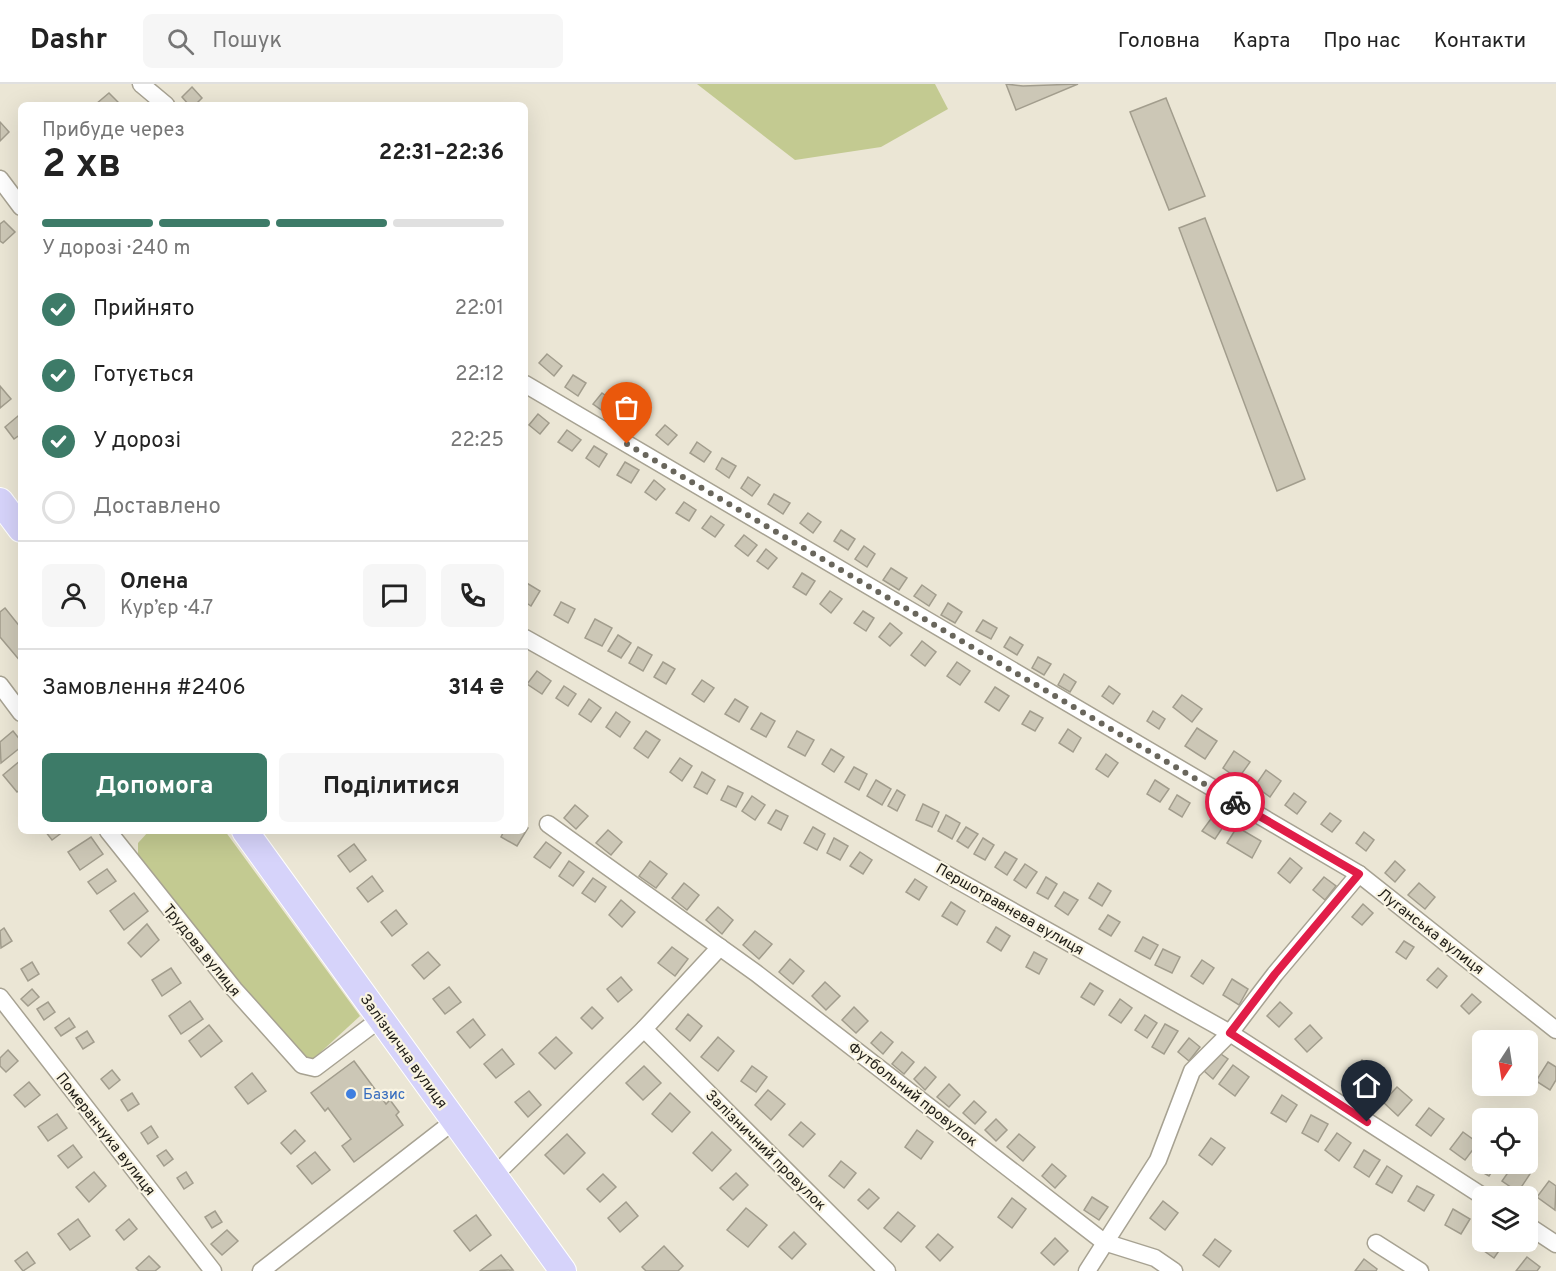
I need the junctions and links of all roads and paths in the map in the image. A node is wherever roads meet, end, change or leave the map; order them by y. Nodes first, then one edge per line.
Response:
1 (141, 84) edge
2 (162, 102) edge
3 (0, 179) edge
4 (18, 203) edge
5 (528, 386) edge
6 (0, 501) edge
7 (18, 525) edge
8 (528, 640) edge
9 (0, 685) edge
10 (18, 709) edge
11 (548, 824) dead end
12 (110, 834) edge
13 (247, 834) edge
14 (1359, 874) junction
15 (720, 947) junction
16 (0, 997) edge
17 (381, 1019) junction
18 (644, 1029) junction
19 (1556, 1030) edge
20 (1230, 1033) junction
21 (454, 1121) junction
22 (494, 1176) junction
23 (1472, 1189) edge
24 (1538, 1232) edge
25 (1104, 1242) junction
26 (1376, 1243) dead end
27 (1556, 1244) edge
28 (213, 1271) edge
29 (261, 1271) edge
30 (563, 1271) edge
31 (888, 1271) edge
32 (1087, 1271) edge
33 (1174, 1271) edge
34 (1420, 1271) edge

1 - 2 street
3 - 4 street
5 - 14 street, Луганська вулиця
6 - 7 main road
8 - 20 street, Першотравнева вулиця
9 - 10 street
11 - 15 street, Футбольний провулок
12 - 17 street, Трудова вулиця
13 - 17 main road, Залізнична вулиця
14 - 19 street, Луганська вулиця
14 - 20 street
15 - 18 street
15 - 25 street, Футбольний провулок
16 - 28 street, Померанчука вулиця
17 - 21 main road, Залізнична вулиця
18 - 22 street
18 - 31 street, Залізничний провулок
20 - 23 street, Першотравнева вулиця
20 - 25 street
21 - 22 main road, Залізнична вулиця
21 - 29 street
22 - 30 main road, Залізнична вулиця
24 - 27 street
25 - 32 street
25 - 33 street
26 - 34 street

